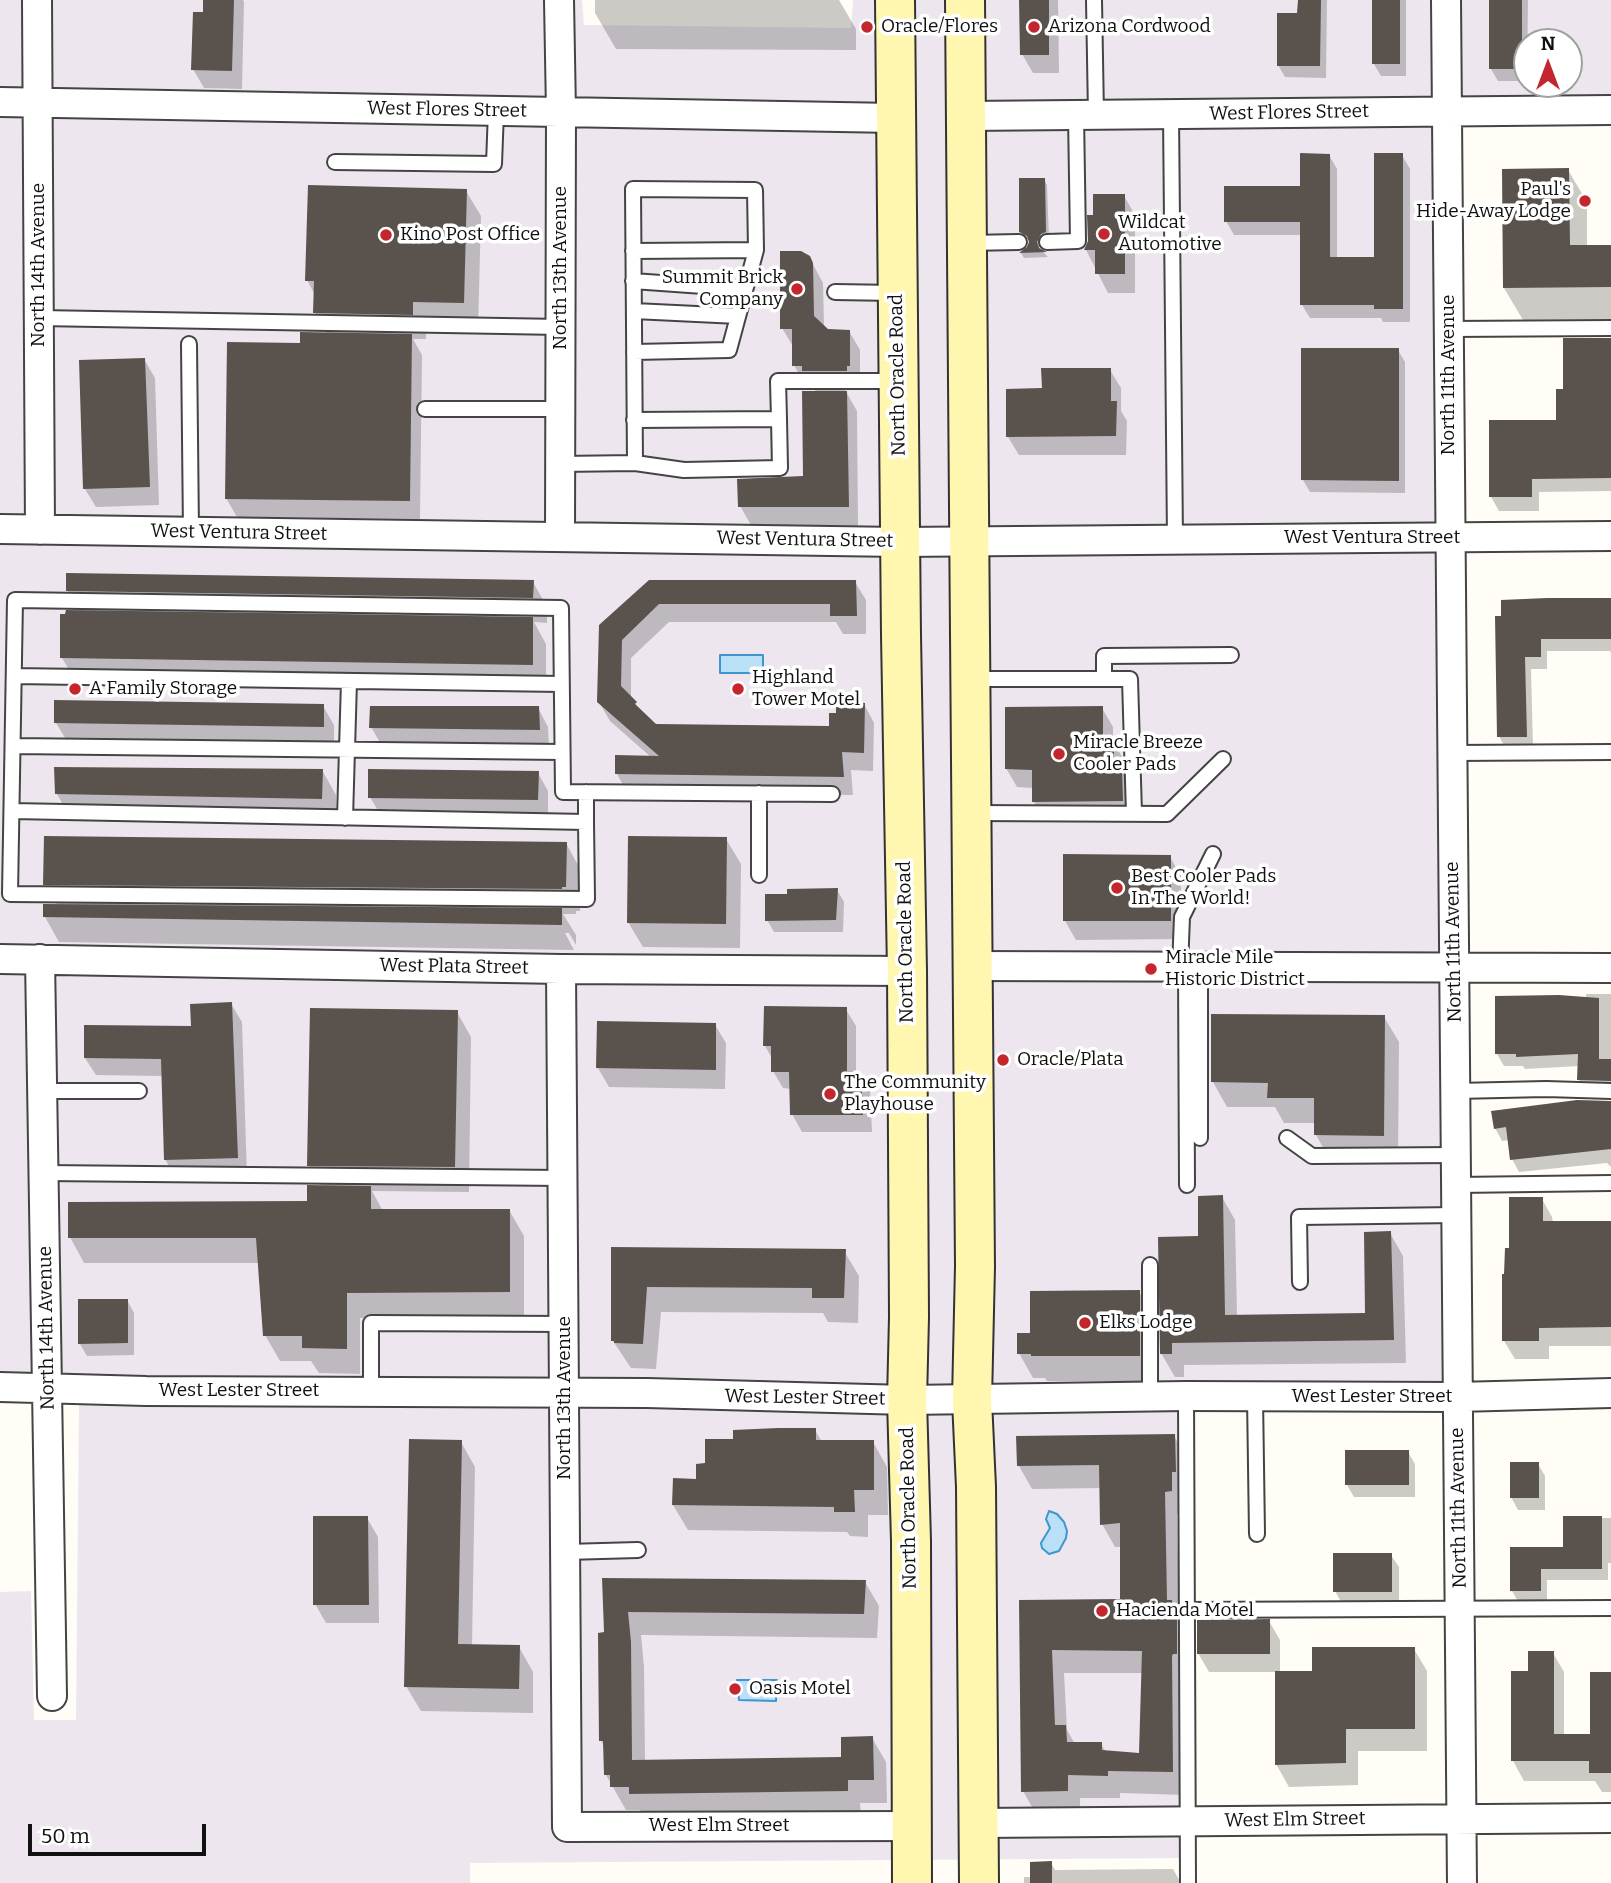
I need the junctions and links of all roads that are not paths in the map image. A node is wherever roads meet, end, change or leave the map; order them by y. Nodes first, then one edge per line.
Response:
1 (37, 0) edge
2 (559, 0) edge
3 (895, 0) edge
4 (965, 0) edge
5 (1094, 0) edge
6 (1446, 0) edge
7 (0, 102) edge
8 (39, 103) junction
9 (1611, 110) edge
10 (496, 111) junction
11 (1447, 111) junction
12 (561, 112) junction
13 (1171, 114) junction
14 (1086, 115) junction
15 (966, 116) junction
16 (895, 118) junction
17 (335, 162) dead end
18 (1019, 242) dead end
19 (1047, 242) dead end
20 (967, 243) junction
21 (756, 250) junction
22 (633, 251) junction
23 (633, 281) junction
24 (746, 289) junction
25 (835, 292) dead end
26 (897, 293) junction
27 (634, 311) junction
28 (738, 316) junction
29 (39, 318) junction
30 (561, 327) junction
31 (1611, 328) edge
32 (1449, 329) junction
33 (189, 344) dead end
34 (634, 352) junction
35 (898, 381) junction
36 (425, 409) dead end
37 (561, 409) junction
38 (779, 419) junction
39 (634, 420) junction
40 (635, 463) junction
41 (561, 464) junction
42 (0, 529) edge
43 (40, 530) junction
44 (191, 532) junction
45 (1611, 536) edge
46 (560, 537) junction
47 (1451, 538) junction
48 (1175, 540) junction
49 (900, 542) junction
50 (969, 542) junction
51 (1231, 655) dead end
52 (14, 676) junction
53 (970, 679) junction
54 (1104, 679) junction
55 (349, 681) junction
56 (561, 684) junction
57 (7, 727) edge
58 (13, 746) junction
59 (346, 750) junction
60 (562, 752) junction
61 (1611, 752) edge
62 (1452, 753) junction
63 (1223, 760) dead end
64 (6, 785) edge
65 (586, 792) junction
66 (759, 793) junction
67 (832, 794) dead end
68 (12, 811) junction
69 (971, 813) junction
70 (1134, 814) junction
71 (345, 817) junction
72 (586, 822) junction
73 (6, 832) edge
74 (1213, 854) dead end
75 (759, 875) dead end
76 (5, 884) edge
77 (0, 959) edge
78 (40, 959) junction
79 (972, 966) junction
80 (1189, 967) junction
81 (1454, 968) junction
82 (1611, 968) edge
83 (561, 969) junction
84 (907, 971) junction
85 (42, 1091) junction
86 (139, 1091) dead end
87 (1456, 1091) junction
88 (1611, 1091) edge
89 (1200, 1138) dead end
90 (1287, 1138) dead end
91 (1457, 1155) junction
92 (44, 1173) junction
93 (562, 1178) junction
94 (1611, 1183) edge
95 (1187, 1185) dead end
96 (1457, 1185) junction
97 (1457, 1215) junction
98 (1150, 1265) dead end
99 (1300, 1282) dead end
100 (564, 1324) junction
101 (0, 1387) edge
102 (48, 1388) junction
103 (371, 1392) junction
104 (564, 1392) junction
105 (1611, 1393) edge
106 (1186, 1396) junction
107 (1150, 1397) junction
108 (1255, 1398) junction
109 (1457, 1398) junction
110 (907, 1400) junction
111 (972, 1400) junction
112 (1257, 1534) dead end
113 (638, 1550) dead end
114 (566, 1552) junction
115 (1611, 1608) edge
116 (1460, 1609) junction
117 (1187, 1611) junction
118 (52, 1696) dead end
119 (1611, 1818) edge
120 (1461, 1819) junction
121 (1187, 1821) junction
122 (978, 1823) junction
123 (913, 1826) junction
124 (568, 1827) joint
125 (912, 1883) edge
126 (979, 1883) edge
127 (1188, 1883) edge
128 (1462, 1883) edge

1 - 8 street, North 14th Avenue
2 - 12 street, North 13th Avenue
3 - 16 main road, North Oracle Road
4 - 15 main road
5 - 14 lane
6 - 11 street, North 11th Avenue
7 - 8 street, West Flores Street
8 - 10 street, West Flores Street
8 - 29 street, North 14th Avenue
9 - 11 street, West Flores Street
10 - 12 street, West Flores Street
10 - 17 lane
11 - 13 street, West Flores Street
11 - 32 street, North 11th Avenue
12 - 16 street, West Flores Street
12 - 30 street, North 13th Avenue
13 - 14 street, West Flores Street
13 - 48 lane
14 - 15 street, West Flores Street
14 - 19 lane
15 - 20 main road
16 - 26 main road, North Oracle Road
18 - 20 lane
20 - 50 main road
21 - 22 lane
21 - 22 lane
21 - 24 lane
22 - 23 lane
23 - 24 lane
23 - 27 lane
24 - 28 lane
25 - 26 lane
26 - 35 main road, North Oracle Road
27 - 28 lane
27 - 34 lane
28 - 34 lane
29 - 30 lane
29 - 43 street, North 14th Avenue
30 - 37 street, North 13th Avenue
31 - 32 lane
32 - 47 street, North 11th Avenue
33 - 44 lane
34 - 39 lane
35 - 38 lane
35 - 49 main road, North Oracle Road
36 - 37 lane
37 - 41 street, North 13th Avenue
38 - 39 lane
38 - 40 lane
39 - 40 lane
40 - 41 lane
41 - 46 street, North 13th Avenue
42 - 43 street, West Ventura Street
43 - 44 street, West Ventura Street
44 - 46 street, West Ventura Street
45 - 47 street, West Ventura Street
46 - 49 street, West Ventura Street
47 - 48 street, West Ventura Street
47 - 62 street, North 11th Avenue
48 - 50 street, West Ventura Street
49 - 50 street, West Ventura Street
49 - 84 main road, North Oracle Road
50 - 53 main road
51 - 54 lane
52 - 55 lane
52 - 56 lane
52 - 57 lane
53 - 54 lane
53 - 69 main road
54 - 70 lane
55 - 56 lane
55 - 59 lane
56 - 60 lane
57 - 58 lane
58 - 59 lane
58 - 64 lane
59 - 60 lane
59 - 71 lane
60 - 65 lane
61 - 62 lane
62 - 81 street, North 11th Avenue
63 - 70 lane
64 - 68 lane
65 - 66 lane
65 - 72 lane
66 - 67 lane
66 - 75 lane
68 - 71 lane
68 - 73 lane
69 - 70 lane
69 - 79 main road
71 - 72 lane
72 - 76 lane
73 - 76 lane
74 - 80 lane
77 - 78 street, West Plata Street
78 - 83 street, West Plata Street
78 - 85 street, North 14th Avenue
79 - 80 street
79 - 111 main road
80 - 81 street
80 - 89 lane
80 - 95 lane
81 - 82 street
81 - 87 street, North 11th Avenue
83 - 84 street, West Plata Street
83 - 93 street, North 13th Avenue
84 - 110 main road, North Oracle Road
85 - 86 lane
85 - 92 street, North 14th Avenue
87 - 88 lane
87 - 91 street, North 11th Avenue
90 - 91 lane
91 - 96 street, North 11th Avenue
92 - 93 lane
92 - 102 street, North 14th Avenue
93 - 100 street, North 13th Avenue
94 - 96 lane
96 - 97 street, North 11th Avenue
97 - 99 lane
97 - 109 street, North 11th Avenue
98 - 107 lane
100 - 103 lane
100 - 104 street, North 13th Avenue
101 - 102 street, West Lester Street
102 - 103 street, West Lester Street
102 - 118 street, North 14th Avenue
103 - 104 street, West Lester Street
104 - 110 street, West Lester Street
104 - 114 street, North 13th Avenue
105 - 109 street, West Lester Street
106 - 107 street, West Lester Street
106 - 108 street, West Lester Street
106 - 117 lane
107 - 111 street, West Lester Street
108 - 109 street, West Lester Street
108 - 112 lane
109 - 116 street, North 11th Avenue
110 - 111 street, West Lester Street
110 - 123 main road, North Oracle Road
111 - 122 main road
113 - 114 lane
114 - 124 street, North 13th Avenue
115 - 116 lane
116 - 117 lane
116 - 120 street, North 11th Avenue
117 - 121 lane
119 - 120 street, West Elm Street
120 - 121 street, West Elm Street
120 - 128 street, North 11th Avenue
121 - 122 street, West Elm Street
121 - 127 lane
122 - 126 main road
123 - 124 street, West Elm Street
123 - 125 main road, North Oracle Road

